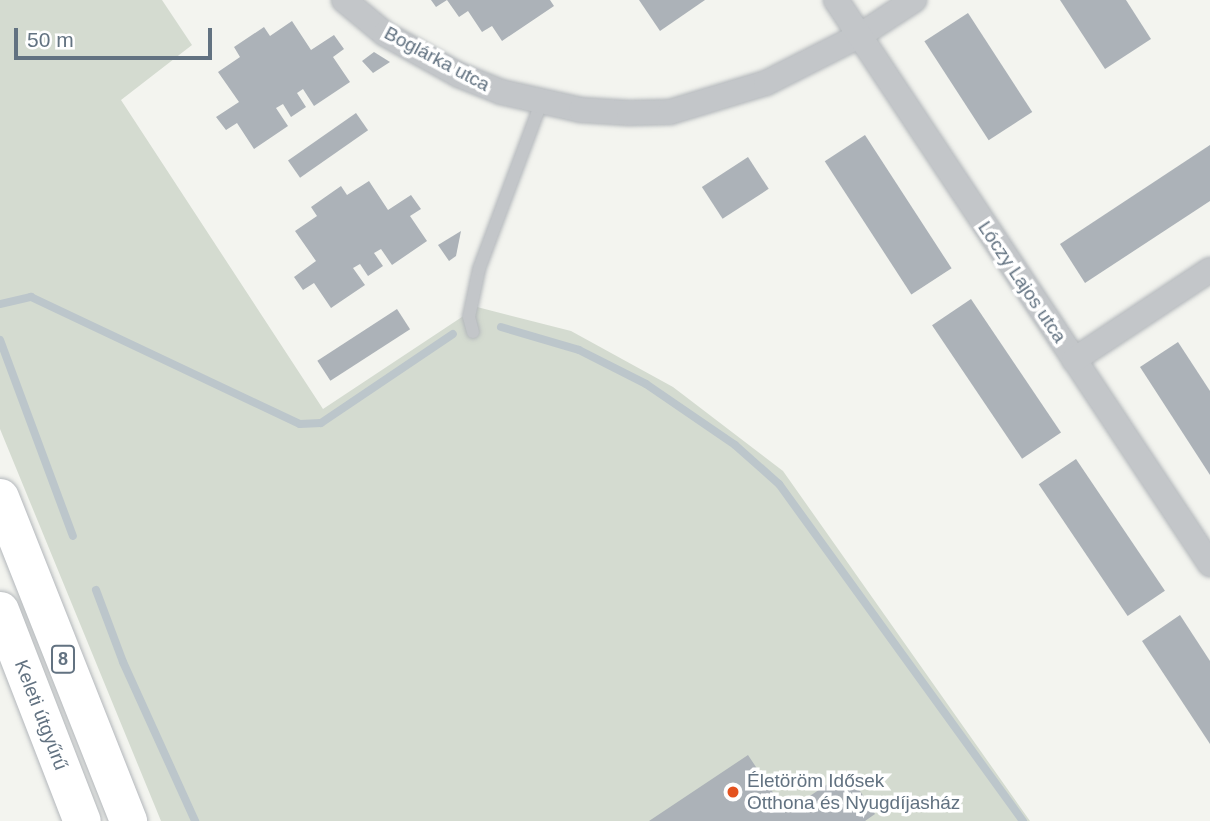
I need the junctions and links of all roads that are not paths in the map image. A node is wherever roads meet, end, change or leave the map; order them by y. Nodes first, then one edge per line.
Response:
1 (344, 0) edge
2 (836, 0) edge
3 (914, 0) edge
4 (859, 36) junction
5 (541, 103) junction
6 (1210, 270) edge
7 (473, 332) dead end
8 (1074, 360) junction
9 (0, 497) edge
10 (1210, 564) edge
11 (0, 610) edge
12 (82, 821) edge
13 (128, 821) edge

1 - 5 street, Boglárka utca
2 - 4 street, Lóczy Lajos utca
3 - 4 street, Boglárka utca
4 - 5 street, Boglárka utca
4 - 8 street, Lóczy Lajos utca
5 - 7 lane
6 - 8 street
8 - 10 street, Lóczy Lajos utca
9 - 13 main road, Keleti útgyűrű / 8
11 - 12 main road, Keleti útgyűrű / 8

